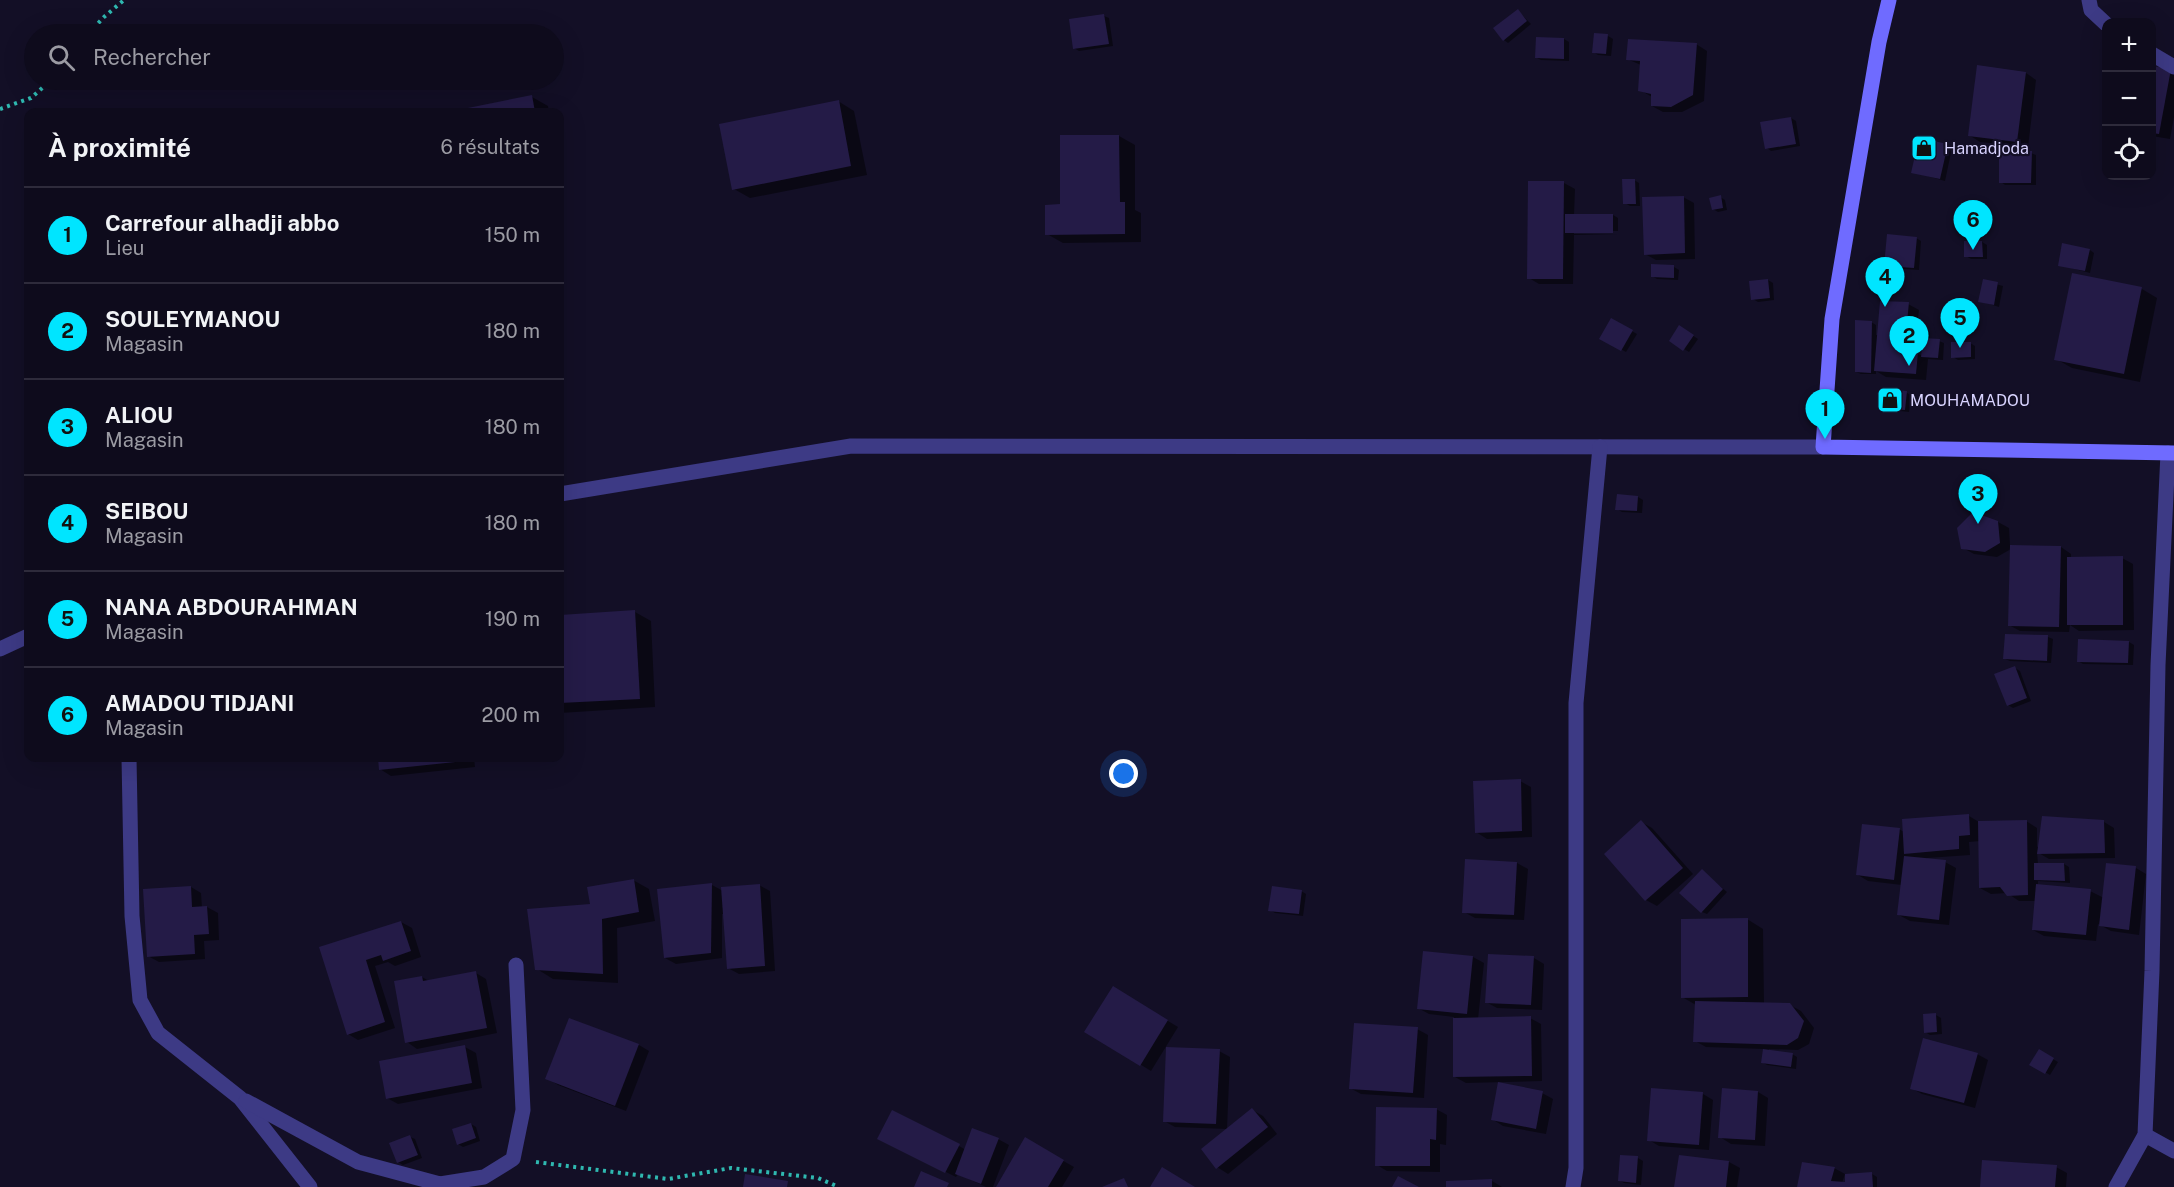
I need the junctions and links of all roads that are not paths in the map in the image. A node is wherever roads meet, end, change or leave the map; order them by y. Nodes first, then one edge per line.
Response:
1 (1889, 0) edge
2 (2089, 0) edge
3 (2102, 20) edge
4 (2156, 57) edge
5 (2174, 67) edge
6 (1600, 447) junction
7 (1823, 447) junction
8 (2171, 453) edge
9 (564, 493) edge
10 (24, 638) edge
11 (0, 649) edge
12 (129, 762) edge
13 (516, 965) dead end
14 (240, 1098) junction
15 (2145, 1135) junction
16 (2174, 1151) edge
17 (310, 1187) edge
18 (1573, 1187) edge
19 (2116, 1187) edge

1 - 7 street
2 - 3 street
4 - 5 street
6 - 7 street
6 - 9 street
6 - 18 street
7 - 8 street
8 - 15 street
10 - 11 street
12 - 14 street
13 - 14 street
14 - 17 street
15 - 16 street
15 - 19 street

